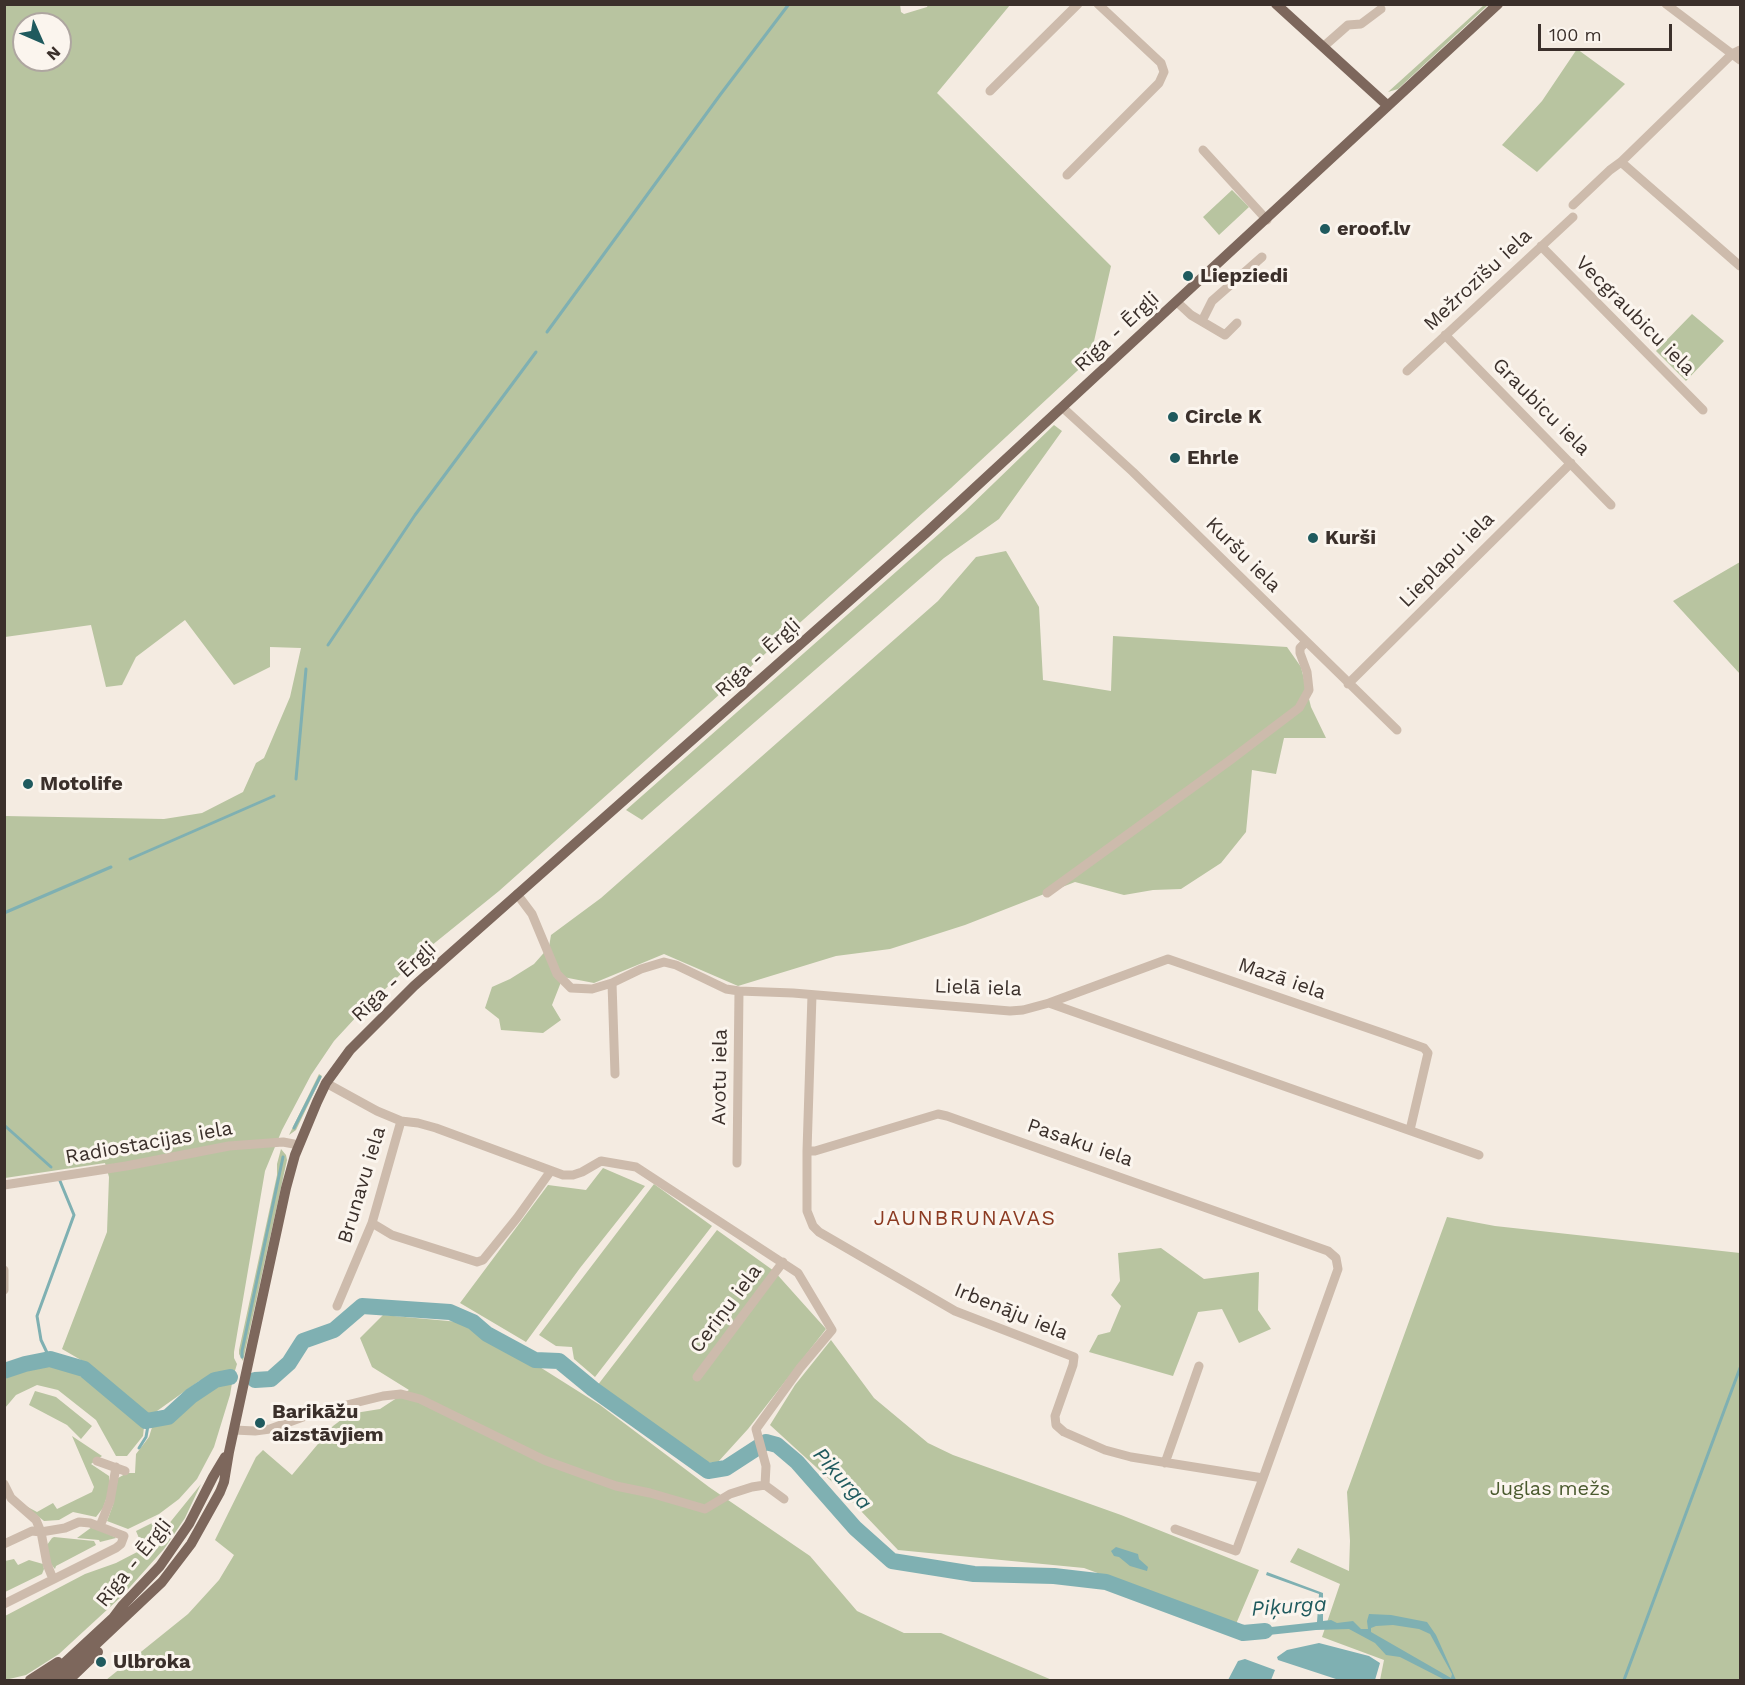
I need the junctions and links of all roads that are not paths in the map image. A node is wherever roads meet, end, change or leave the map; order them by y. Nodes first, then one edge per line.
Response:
1 (1078, 4) edge
2 (1098, 4) edge
3 (1276, 4) edge
4 (1498, 4) edge
5 (1666, 4) edge
6 (1381, 9) dead end
7 (1323, 47) junction
8 (1738, 55) edge
9 (990, 91) dead end
10 (1388, 106) junction
11 (1203, 150) dead end
12 (1621, 162) junction
13 (1067, 175) dead end
14 (1573, 205) dead end
15 (1573, 217) dead end
16 (1267, 220) junction
17 (1541, 246) junction
18 (1262, 257) dead end
19 (1740, 266) edge
20 (1177, 302) junction
21 (1202, 321) junction
22 (1237, 323) dead end
23 (1445, 335) junction
24 (1407, 371) dead end
25 (1062, 407) junction
26 (1704, 410) dead end
27 (1571, 463) junction
28 (1611, 505) dead end
29 (1306, 642) junction
30 (1348, 684) junction
31 (1397, 730) dead end
32 (1047, 893) dead end
33 (517, 894) junction
34 (612, 984) junction
35 (739, 991) junction
36 (812, 995) junction
37 (1049, 1003) junction
38 (615, 1074) dead end
39 (326, 1083) junction
40 (401, 1121) junction
41 (1410, 1130) junction
42 (299, 1145) junction
43 (807, 1151) junction
44 (1479, 1155) dead end
45 (737, 1163) dead end
46 (550, 1172) junction
47 (4, 1185) edge
48 (372, 1224) junction
49 (783, 1262) junction
50 (4, 1270) edge
51 (4, 1290) edge
52 (337, 1306) dead end
53 (1199, 1366) dead end
54 (697, 1377) dead end
55 (234, 1430) junction
56 (229, 1452) junction
57 (97, 1461) dead end
58 (1165, 1463) junction
59 (1263, 1478) junction
60 (4, 1484) edge
61 (765, 1485) junction
62 (784, 1498) dead end
63 (100, 1526) junction
64 (1175, 1529) dead end
65 (41, 1532) junction
66 (4, 1544) edge
67 (53, 1579) junction
68 (151, 1595) junction
69 (4, 1604) edge
70 (122, 1606) junction
71 (30, 1680) edge
72 (46, 1680) edge
73 (58, 1680) edge
74 (69, 1680) edge

1 - 9 street
2 - 13 street
3 - 7 main road
4 - 10 main road, Rīga - Ērgļi
5 - 8 street
6 - 7 street
7 - 10 main road
8 - 12 street
10 - 16 main road, Rīga - Ērgļi
11 - 16 street
12 - 14 street
12 - 19 street
15 - 17 street, Mežrozīšu iela
16 - 20 main road, Rīga - Ērgļi
17 - 23 street, Mežrozīšu iela
17 - 26 street, Vecgraubicu iela
18 - 21 street
20 - 21 street
20 - 25 main road, Rīga - Ērgļi
21 - 22 street
23 - 24 street, Mežrozīšu iela
23 - 27 street, Graubicu iela
25 - 29 street, Kuršu iela
25 - 33 main road, Rīga - Ērgļi
27 - 28 street, Graubicu iela
27 - 30 street, Lieplapu iela
29 - 30 street, Kuršu iela
29 - 32 street
30 - 31 street, Kuršu iela
33 - 34 street, Lielā iela
33 - 39 main road, Rīga - Ērgļi
34 - 35 street, Lielā iela
34 - 38 street
35 - 36 street, Lielā iela
35 - 45 street, Avotu iela
36 - 37 street, Lielā iela
36 - 43 street, Irbenāju iela
37 - 41 street, Lielā iela
37 - 41 street, Mazā iela
39 - 40 street, Brunavu iela
39 - 42 main road, Rīga - Ērgļi
40 - 46 street
40 - 48 street, Brunavu iela
41 - 44 street, Lielā iela
42 - 47 street, Radiostacijas iela
42 - 55 main road, Rīga - Ērgļi
43 - 58 street, Irbenāju iela
43 - 59 street, Pasaku iela
46 - 48 street
46 - 49 street
48 - 52 street, Brunavu iela
49 - 54 street, Ceriņu iela
49 - 61 street
50 - 51 street
53 - 58 street
55 - 56 main road, Rīga - Ērgļi
55 - 61 street
56 - 68 main road, Rīga - Ērgļi
56 - 70 main road, Rīga - Ērgļi
57 - 63 street
58 - 59 street, Irbenāju iela
59 - 64 street
60 - 65 street
61 - 62 street
63 - 65 street
63 - 67 street
65 - 66 street
65 - 67 street
67 - 69 street
68 - 73 main road, Rīga - Ērgļi
68 - 74 main road
70 - 71 main road
70 - 72 main road, Rīga - Ērgļi

